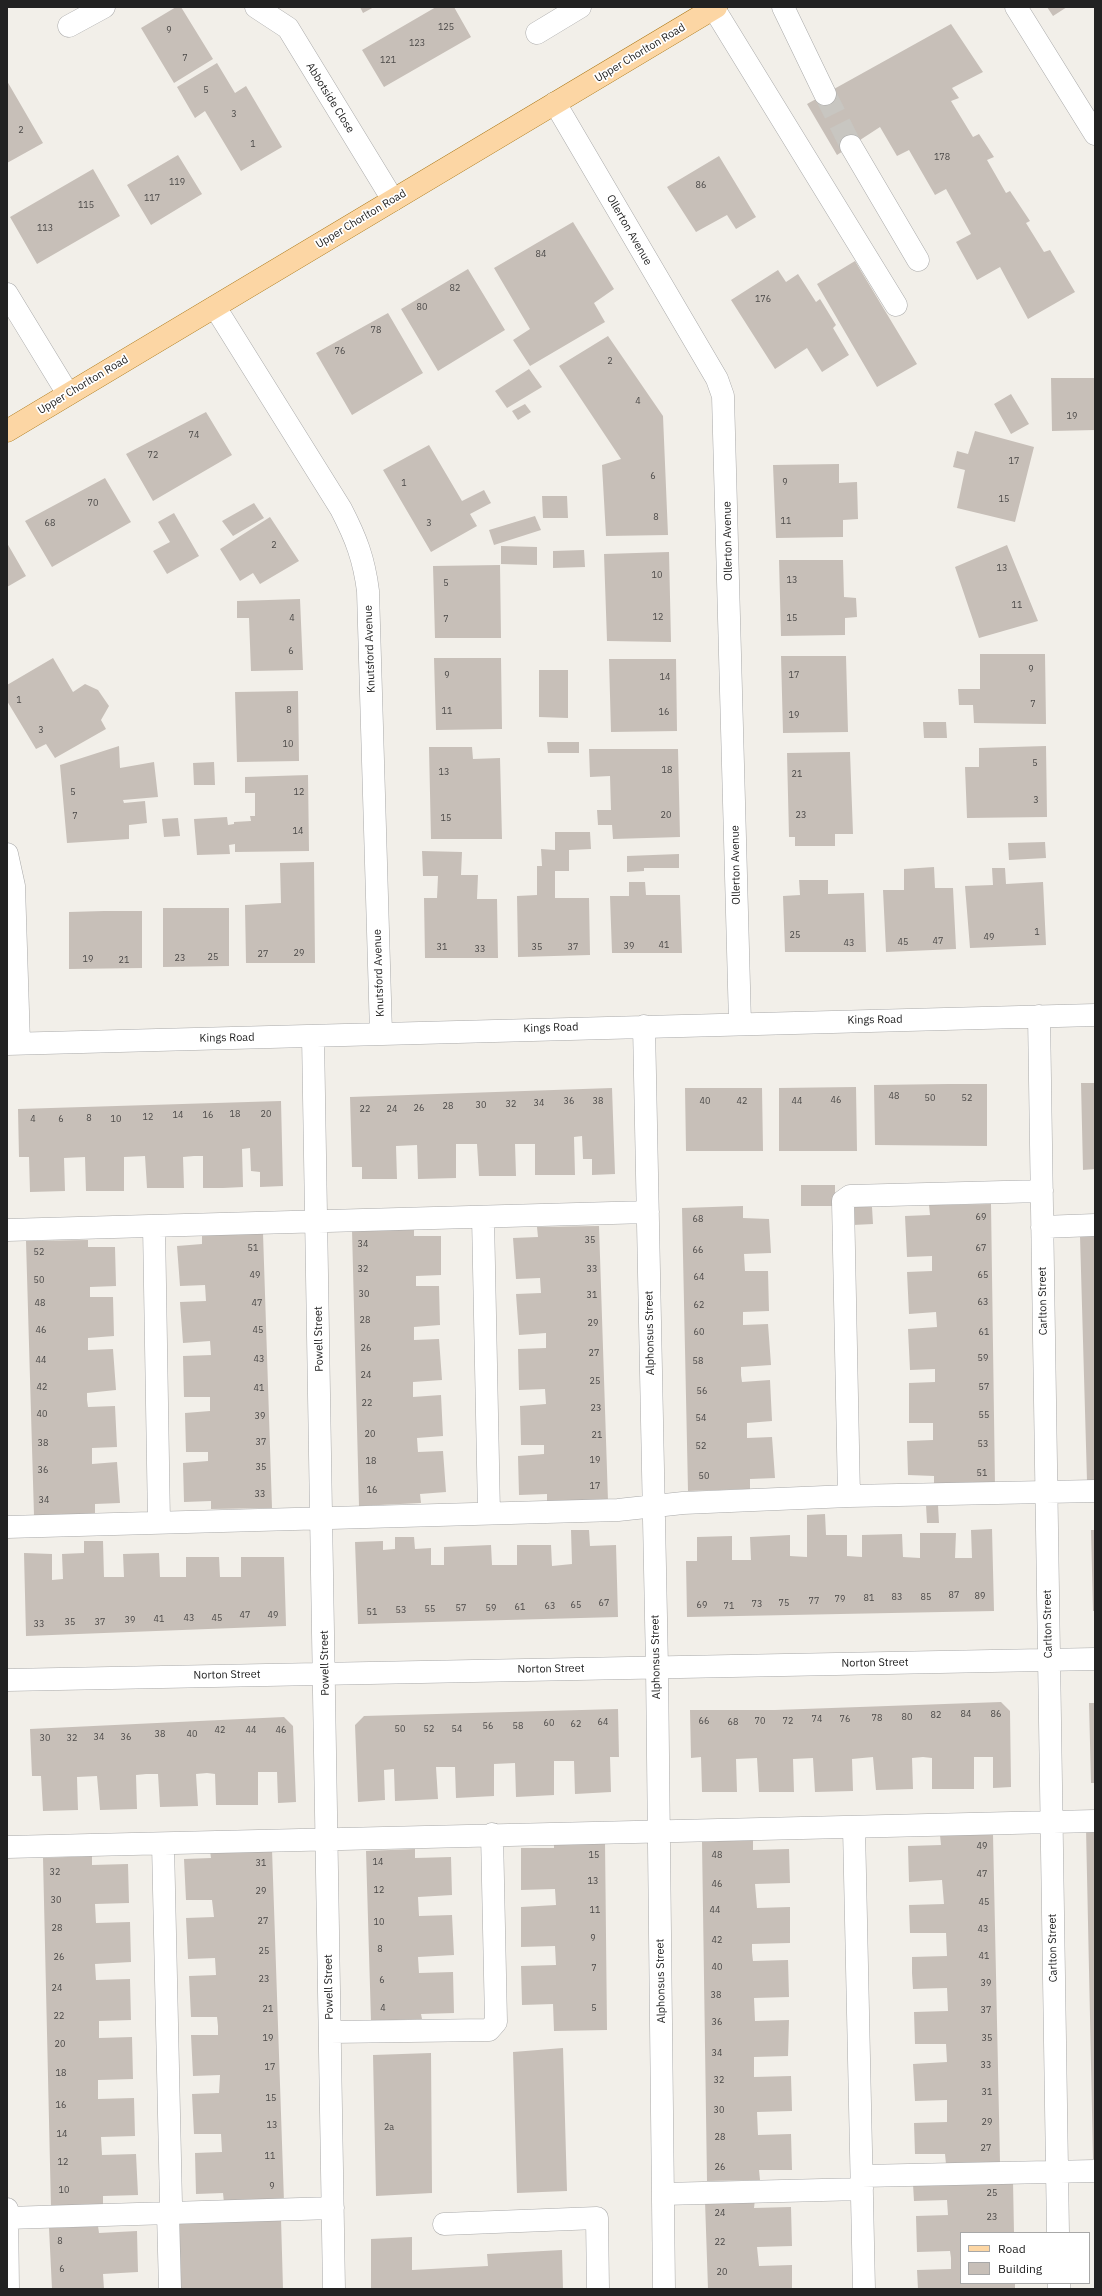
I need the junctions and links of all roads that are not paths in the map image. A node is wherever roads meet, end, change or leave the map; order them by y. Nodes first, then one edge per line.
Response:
1 (104, 7) edge
2 (256, 7) edge
3 (580, 7) edge
4 (714, 7) edge
5 (783, 7) edge
6 (1016, 7) edge
7 (69, 26) dead end
8 (537, 33) dead end
9 (825, 94) tunnel mouth
10 (555, 103) junction
11 (1095, 134) edge
12 (851, 146) tunnel mouth
13 (393, 200) junction
14 (918, 260) dead end
15 (7, 294) edge
16 (896, 305) dead end
17 (215, 307) junction
18 (68, 394) junction
19 (7, 430) edge
20 (7, 854) edge
21 (1095, 1015) edge
22 (1039, 1016) junction
23 (740, 1023) junction
24 (644, 1026) junction
25 (381, 1033) junction
26 (313, 1036) junction
27 (13, 1043) edge
28 (1042, 1191) junction
29 (648, 1212) junction
30 (483, 1217) junction
31 (316, 1221) junction
32 (1095, 1225) edge
33 (154, 1226) junction
34 (1042, 1227) junction
35 (7, 1230) edge
36 (1095, 1491) edge
37 (1045, 1493) junction
38 (849, 1496) junction
39 (652, 1507) junction
40 (489, 1513) junction
41 (322, 1517) junction
42 (159, 1522) junction
43 (7, 1527) edge
44 (1095, 1658) edge
45 (1048, 1659) junction
46 (657, 1667) junction
47 (325, 1673) junction
48 (7, 1680) edge
49 (1095, 1821) edge
50 (1051, 1822) junction
51 (854, 1828) junction
52 (659, 1830) junction
53 (492, 1834) junction
54 (327, 1840) junction
55 (163, 1844) junction
56 (7, 1846) edge
57 (330, 2032) junction
58 (1095, 2171) edge
59 (1057, 2172) junction
60 (862, 2182) junction
61 (663, 2194) junction
62 (333, 2208) junction
63 (7, 2209) edge
64 (168, 2213) junction
65 (7, 2218) edge
66 (444, 2224) dead end
67 (1058, 2232) edge
68 (8, 2289) edge
69 (170, 2289) edge
70 (334, 2289) edge
71 (598, 2289) edge
72 (664, 2289) edge
73 (864, 2289) edge

1 - 7 street
2 - 13 street, Abbotside Close
3 - 8 street
4 - 10 main road, Upper Chorlton Road
4 - 16 street
5 - 9 street
6 - 11 street
10 - 13 main road, Upper Chorlton Road
10 - 23 street, Ollerton Avenue
12 - 14 street
13 - 17 main road, Upper Chorlton Road
15 - 18 street
17 - 18 main road, Upper Chorlton Road
17 - 25 street, Knutsford Avenue
18 - 19 main road, Upper Chorlton Road
20 - 27 street
21 - 22 street, Kings Road
22 - 23 street, Kings Road
22 - 28 street, Carlton Street
23 - 24 street, Kings Road
24 - 25 street, Kings Road
24 - 29 street, Alphonsus Street
25 - 26 street, Kings Road
26 - 27 street, Kings Road
26 - 31 street, Powell Street
28 - 34 street, Carlton Street
28 - 38 street
29 - 30 street
29 - 39 street, Alphonsus Street
30 - 31 street
30 - 40 street
31 - 33 street
31 - 41 street, Powell Street
32 - 34 street
33 - 35 street
33 - 42 street
34 - 37 street, Carlton Street
36 - 37 street
37 - 38 street
37 - 45 street, Carlton Street
38 - 39 street
39 - 40 street
39 - 46 street, Alphonsus Street
40 - 41 street
41 - 42 street
41 - 47 street, Powell Street
42 - 43 street
44 - 45 street, Norton Street
45 - 46 street, Norton Street
45 - 50 street, Carlton Street
46 - 47 street, Norton Street
46 - 52 street, Alphonsus Street
47 - 48 street, Norton Street
47 - 54 street, Powell Street
49 - 50 street
50 - 51 street
50 - 59 street, Carlton Street
51 - 52 street
51 - 60 street
52 - 53 street
52 - 61 street, Alphonsus Street
53 - 54 street
53 - 57 street
54 - 55 street
54 - 57 street, Powell Street
55 - 56 street
55 - 64 street
57 - 62 street, Powell Street
58 - 59 street
59 - 60 street
59 - 67 street, Carlton Street
60 - 61 street
60 - 73 street
61 - 72 street, Alphonsus Street
62 - 64 street
62 - 70 street, Powell Street
63 - 65 street
64 - 65 street
64 - 69 street
65 - 68 street
66 - 71 street

